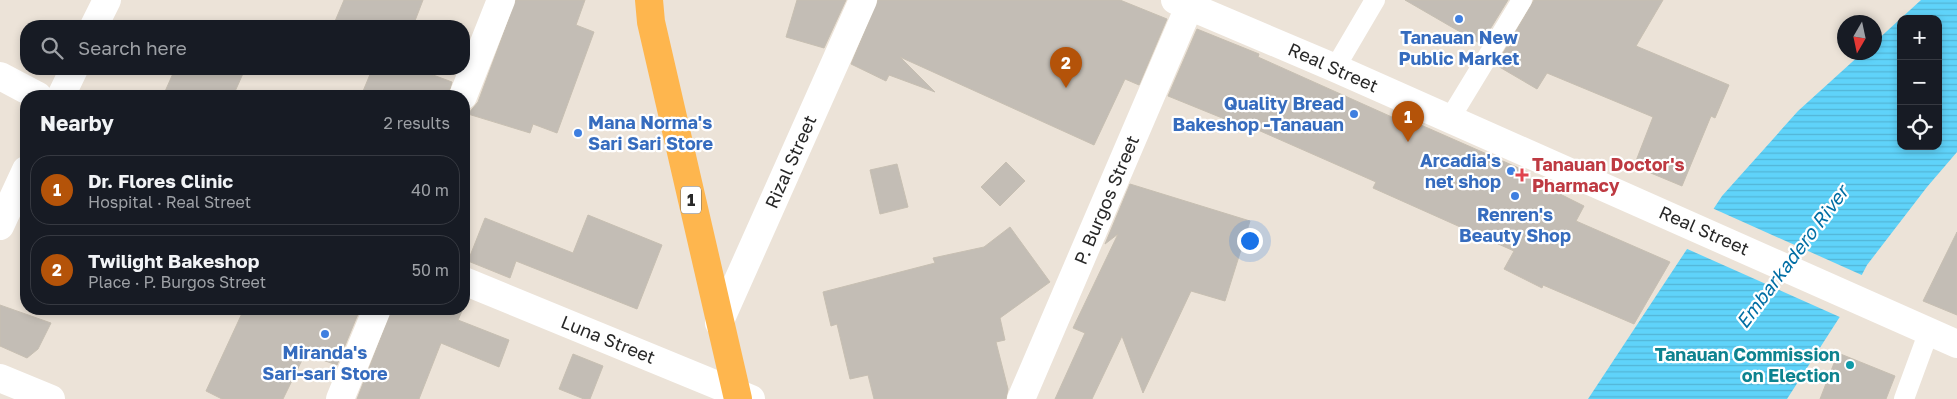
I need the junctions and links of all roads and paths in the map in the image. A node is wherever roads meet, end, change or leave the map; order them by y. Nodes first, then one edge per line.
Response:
1 (107, 0) edge
2 (501, 0) edge
3 (863, 0) edge
4 (1375, 0) edge
5 (1522, 0) edge
6 (1186, 2) edge
7 (652, 7) edge
8 (97, 20) edge
9 (1335, 68) junction
10 (71, 75) edge
11 (0, 76) edge
12 (27, 90) edge
13 (64, 90) edge
14 (465, 90) edge
15 (1449, 120) junction
16 (20, 183) edge
17 (0, 226) edge
18 (470, 284) edge
19 (375, 315) edge
20 (719, 323) junction
21 (1929, 331) junction
22 (1957, 344) edge
23 (0, 378) edge
24 (742, 397) edge
25 (51, 399) edge
26 (340, 399) edge
27 (1021, 399) edge
28 (1904, 399) edge

1 - 8 street
2 - 14 street
3 - 20 street, Rizal Street
4 - 9 lane
5 - 15 lane
6 - 9 street, Real Street
6 - 27 street, P. Burgos Street
7 - 20 highway, 1
9 - 15 street, Real Street
10 - 13 street
11 - 12 street
15 - 21 street, Real Street
16 - 17 street
18 - 24 street, Luna Street
19 - 26 street
20 - 24 highway, 1
21 - 22 street, Real Street
21 - 28 lane
23 - 25 street

